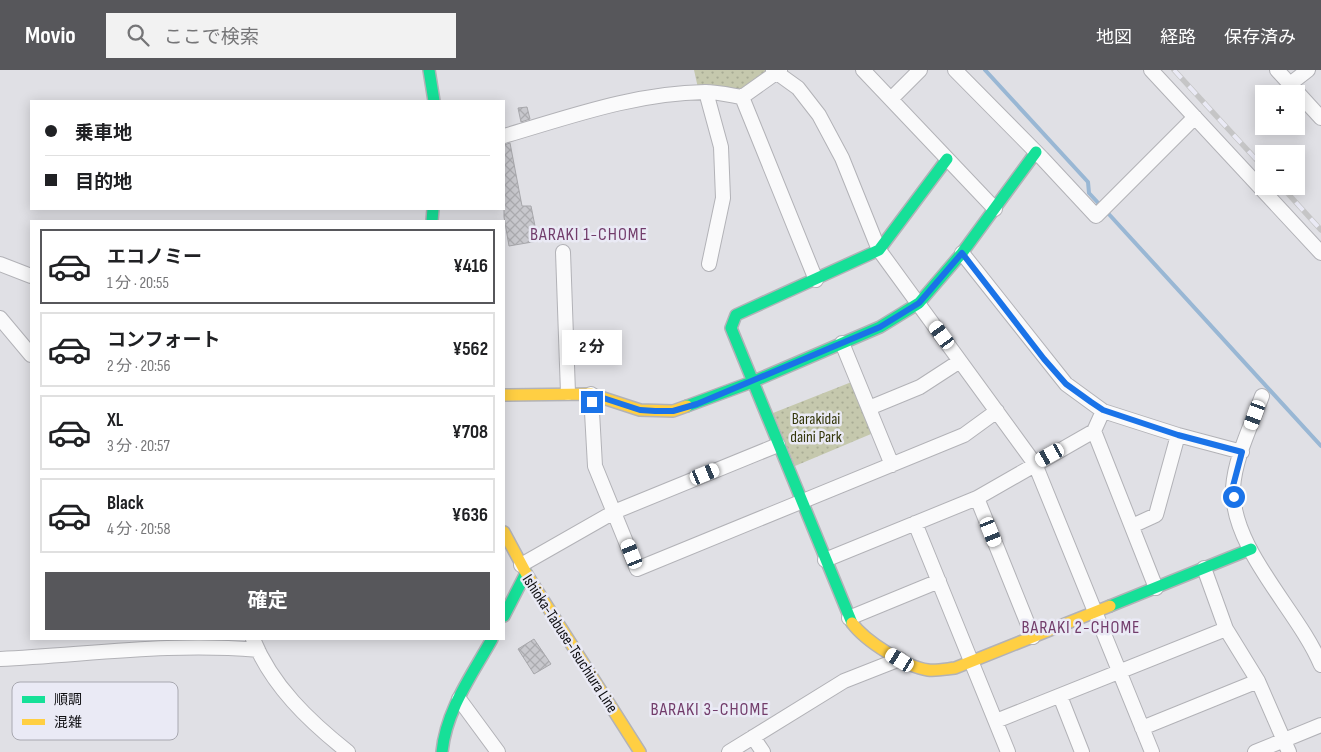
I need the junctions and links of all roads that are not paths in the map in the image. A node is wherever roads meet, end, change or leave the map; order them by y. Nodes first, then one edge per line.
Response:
1 (429, 70) edge
2 (863, 70) edge
3 (920, 70) edge
4 (955, 70) edge
5 (1151, 70) edge
6 (1277, 70) edge
7 (1308, 70) edge
8 (777, 71) edge
9 (1290, 84) junction
10 (706, 92) junction
11 (742, 97) junction
12 (890, 99) junction
13 (434, 100) edge
14 (1195, 117) junction
15 (1321, 118) edge
16 (505, 136) edge
17 (1036, 152) junction
18 (947, 159) junction
19 (995, 209) junction
20 (879, 250) junction
21 (563, 252) dead end
22 (962, 253) junction
23 (1321, 253) edge
24 (0, 264) edge
25 (708, 264) dead end
26 (30, 276) edge
27 (816, 280) junction
28 (919, 303) junction
29 (0, 318) edge
30 (842, 343) junction
31 (30, 354) edge
32 (960, 361) junction
33 (752, 382) junction
34 (568, 393) junction
35 (591, 394) junction
36 (505, 395) edge
37 (1262, 396) dead end
38 (869, 408) junction
39 (1103, 410) junction
40 (997, 411) junction
41 (1094, 431) junction
42 (1178, 435) junction
43 (778, 445) junction
44 (1242, 452) junction
45 (1035, 464) junction
46 (892, 465) junction
47 (977, 498) junction
48 (802, 502) junction
49 (614, 512) junction
50 (915, 523) junction
51 (1132, 526) junction
52 (505, 534) edge
53 (1250, 549) junction
54 (825, 560) junction
55 (1204, 568) junction
56 (524, 569) junction
57 (939, 580) junction
58 (1156, 588) junction
59 (1094, 612) junction
60 (505, 614) edge
61 (849, 618) junction
62 (1226, 629) junction
63 (1033, 637) junction
64 (491, 640) edge
65 (255, 644) edge
66 (0, 659) edge
67 (900, 660) junction
68 (972, 662) junction
69 (1321, 665) edge
70 (1119, 672) junction
71 (1258, 681) junction
72 (1060, 696) junction
73 (459, 699) junction
74 (996, 721) junction
75 (1321, 725) edge
76 (1142, 728) junction
77 (753, 737) junction
78 (1286, 746) edge
79 (636, 751) edge
80 (348, 752) edge
81 (442, 752) edge
82 (498, 752) edge
83 (729, 752) edge
84 (763, 752) edge
85 (1008, 752) edge
86 (1082, 752) edge
87 (1152, 752) edge
88 (1254, 752) edge

1 - 13 street
2 - 12 street
3 - 12 street
4 - 17 street
5 - 14 street
6 - 9 street
7 - 9 street
8 - 11 street
8 - 20 street
9 - 15 street
10 - 11 street
10 - 16 street
10 - 25 street
11 - 27 street
12 - 18 street
14 - 17 street
14 - 23 street
17 - 19 street
18 - 19 street
18 - 20 street
19 - 22 street
20 - 27 street
20 - 28 street
21 - 34 street
22 - 28 street
22 - 39 street
24 - 26 street
27 - 33 street
28 - 30 street
28 - 32 street
29 - 31 street
30 - 33 street
30 - 38 street
32 - 38 street
32 - 40 street
33 - 35 street
33 - 43 street
34 - 35 street
34 - 36 street
35 - 49 street
37 - 44 street
38 - 46 street
39 - 41 street
39 - 42 street
40 - 45 street
40 - 46 street
41 - 45 street
41 - 51 street
42 - 44 street
42 - 51 street
43 - 48 street
43 - 49 street
44 - 53 street
45 - 47 street
45 - 59 street
46 - 48 street
47 - 50 street
47 - 63 street
48 - 49 street
48 - 54 street
49 - 56 street
50 - 54 street
50 - 57 street
51 - 58 street
52 - 56 street, Ishioka-Tabuse-Tsuchiura Line
53 - 55 street
53 - 69 street
54 - 61 street
55 - 58 street
55 - 62 street
56 - 60 street
56 - 79 street, Ishioka-Tabuse-Tsuchiura Line
57 - 61 street
57 - 68 street
58 - 59 street
59 - 63 street
59 - 70 street
61 - 67 street
62 - 70 street
62 - 71 street
63 - 68 street
64 - 73 street
65 - 66 street
65 - 80 street
67 - 68 street
67 - 77 street
68 - 74 street
70 - 72 street
70 - 76 street
71 - 76 street
71 - 78 street
72 - 74 street
72 - 86 street
73 - 81 street
73 - 82 street
74 - 85 street
75 - 78 street
76 - 87 street
77 - 83 street
77 - 84 street
78 - 88 street

